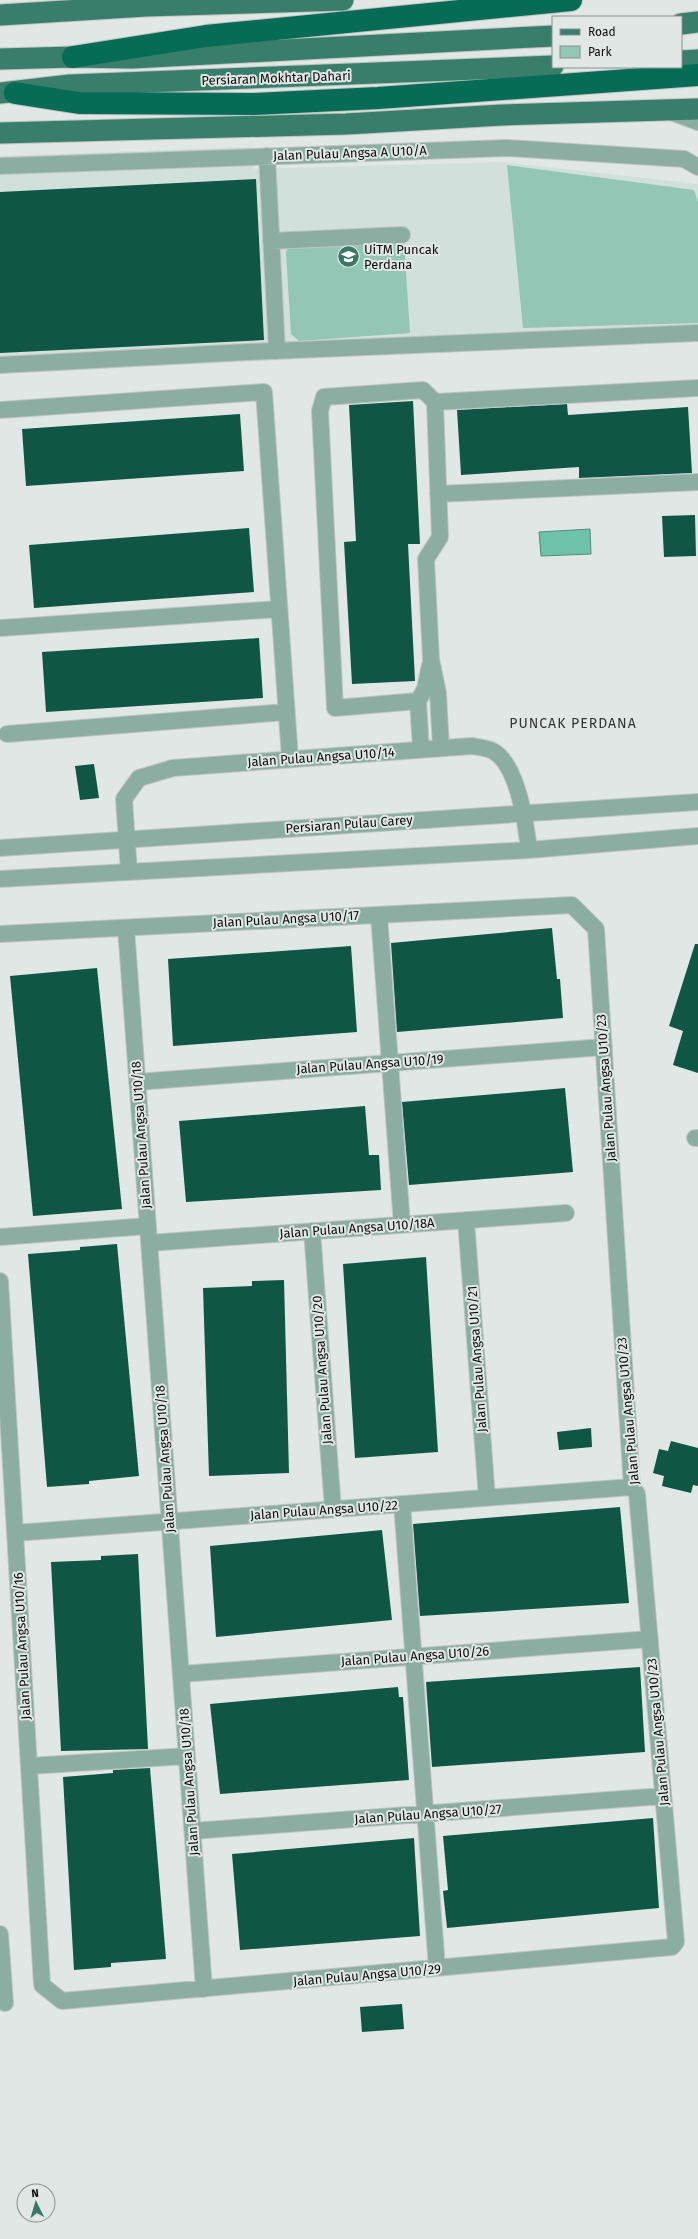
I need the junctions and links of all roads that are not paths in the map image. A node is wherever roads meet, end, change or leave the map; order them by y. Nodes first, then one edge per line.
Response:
1 (343, 0) edge
2 (571, 0) edge
3 (0, 15) edge
4 (698, 22) edge
5 (682, 24) edge
6 (552, 36) edge
7 (73, 57) junction
8 (0, 59) edge
9 (698, 60) edge
10 (682, 61) edge
11 (552, 66) edge
12 (698, 75) edge
13 (8, 93) edge
14 (661, 109) junction
15 (698, 109) edge
16 (698, 122) edge
17 (0, 132) edge
18 (267, 156) junction
19 (0, 166) edge
20 (698, 167) edge
21 (402, 235) dead end
22 (271, 241) junction
23 (698, 333) edge
24 (277, 351) junction
25 (0, 365) edge
26 (698, 388) edge
27 (435, 402) junction
28 (0, 410) edge
29 (698, 482) edge
30 (438, 494) junction
31 (279, 609) junction
32 (0, 628) edge
33 (431, 659) junction
34 (418, 701) junction
35 (286, 712) junction
36 (7, 734) dead end
37 (441, 748) junction
38 (421, 749) junction
39 (290, 758) junction
40 (698, 802) edge
41 (525, 813) junction
42 (698, 836) edge
43 (127, 839) junction
44 (0, 848) edge
45 (529, 850) junction
46 (129, 872) junction
47 (0, 879) edge
48 (572, 905) joint
49 (379, 915) junction
50 (126, 928) junction
51 (0, 934) edge
52 (604, 1047) junction
53 (390, 1063) junction
54 (137, 1082) junction
55 (566, 1212) dead end
56 (466, 1220) junction
57 (402, 1225) junction
58 (148, 1226) junction
59 (312, 1232) junction
60 (0, 1238) edge
61 (149, 1244) junction
62 (0, 1281) edge
63 (632, 1487) junction
64 (487, 1498) junction
65 (402, 1504) junction
66 (333, 1509) junction
67 (170, 1522) junction
68 (15, 1533) junction
69 (650, 1639) junction
70 (414, 1657) junction
71 (181, 1674) junction
72 (187, 1756) junction
73 (29, 1766) junction
74 (663, 1796) junction
75 (425, 1814) junction
76 (193, 1831) junction
77 (0, 1934) edge
78 (672, 1947) joint
79 (437, 1968) junction
80 (204, 1989) junction
81 (62, 2001) joint
82 (4, 2003) dead end

1 - 3 main road
2 - 7 highway
4 - 5 main road
6 - 7 main road, Persiaran Mokhtar Dahari
7 - 8 main road, Persiaran Mokhtar Dahari
9 - 10 main road
11 - 13 main road, Persiaran Mokhtar Dahari
12 - 13 highway
14 - 15 main road
14 - 16 street
14 - 17 main road
18 - 19 street, Jalan Pulau Angsa A U10/A
18 - 20 street, Jalan Pulau Angsa A U10/A
18 - 22 street
21 - 22 street
22 - 24 street
23 - 24 street
24 - 25 street
26 - 27 street
27 - 30 street
27 - 34 street
28 - 31 street
29 - 30 street
30 - 33 street
31 - 32 street
31 - 35 street
33 - 34 street
33 - 37 street
34 - 38 street
35 - 36 street
35 - 39 street
37 - 38 street, Jalan Pulau Angsa U10/14
37 - 41 street, Jalan Pulau Angsa U10/14
38 - 39 street, Jalan Pulau Angsa U10/14
39 - 43 street, Jalan Pulau Angsa U10/14
40 - 41 street, Persiaran Pulau Carey
41 - 43 street, Persiaran Pulau Carey
41 - 45 street, Jalan Pulau Angsa U10/14
42 - 45 street
43 - 44 street, Persiaran Pulau Carey
43 - 46 street, Jalan Pulau Angsa U10/14
45 - 46 street
46 - 47 street
48 - 49 street, Jalan Pulau Angsa U10/17
48 - 52 street, Jalan Pulau Angsa U10/23
49 - 50 street, Jalan Pulau Angsa U10/17
49 - 53 street
50 - 51 street, Jalan Pulau Angsa U10/17
50 - 54 street, Jalan Pulau Angsa U10/18
52 - 53 street, Jalan Pulau Angsa U10/19
52 - 63 street, Jalan Pulau Angsa U10/23
53 - 54 street, Jalan Pulau Angsa U10/19
53 - 57 street
54 - 58 street, Jalan Pulau Angsa U10/18
55 - 56 street, Jalan Pulau Angsa U10/18A
56 - 57 street, Jalan Pulau Angsa U10/18A
56 - 64 street, Jalan Pulau Angsa U10/21
57 - 59 street, Jalan Pulau Angsa U10/18A
58 - 60 street
58 - 61 street, Jalan Pulau Angsa U10/18
59 - 61 street, Jalan Pulau Angsa U10/18A
59 - 66 street, Jalan Pulau Angsa U10/20
61 - 67 street, Jalan Pulau Angsa U10/18
62 - 68 street, Jalan Pulau Angsa U10/16
63 - 64 street, Jalan Pulau Angsa U10/22
63 - 69 street, Jalan Pulau Angsa U10/23
64 - 65 street, Jalan Pulau Angsa U10/22
65 - 66 street, Jalan Pulau Angsa U10/22
65 - 70 street
66 - 67 street, Jalan Pulau Angsa U10/22
67 - 68 street, Jalan Pulau Angsa U10/22
67 - 71 street, Jalan Pulau Angsa U10/18
68 - 73 street, Jalan Pulau Angsa U10/16
69 - 70 street, Jalan Pulau Angsa U10/26
69 - 74 street, Jalan Pulau Angsa U10/23
70 - 71 street, Jalan Pulau Angsa U10/26
70 - 75 street
71 - 72 street, Jalan Pulau Angsa U10/18
72 - 73 street
72 - 76 street, Jalan Pulau Angsa U10/18
73 - 81 street, Jalan Pulau Angsa U10/16
74 - 75 street, Jalan Pulau Angsa U10/27
74 - 78 street, Jalan Pulau Angsa U10/23
75 - 76 street, Jalan Pulau Angsa U10/27
75 - 79 street
76 - 80 street, Jalan Pulau Angsa U10/18
77 - 82 street
78 - 79 street, Jalan Pulau Angsa U10/29
79 - 80 street, Jalan Pulau Angsa U10/29
80 - 81 street, Jalan Pulau Angsa U10/29

